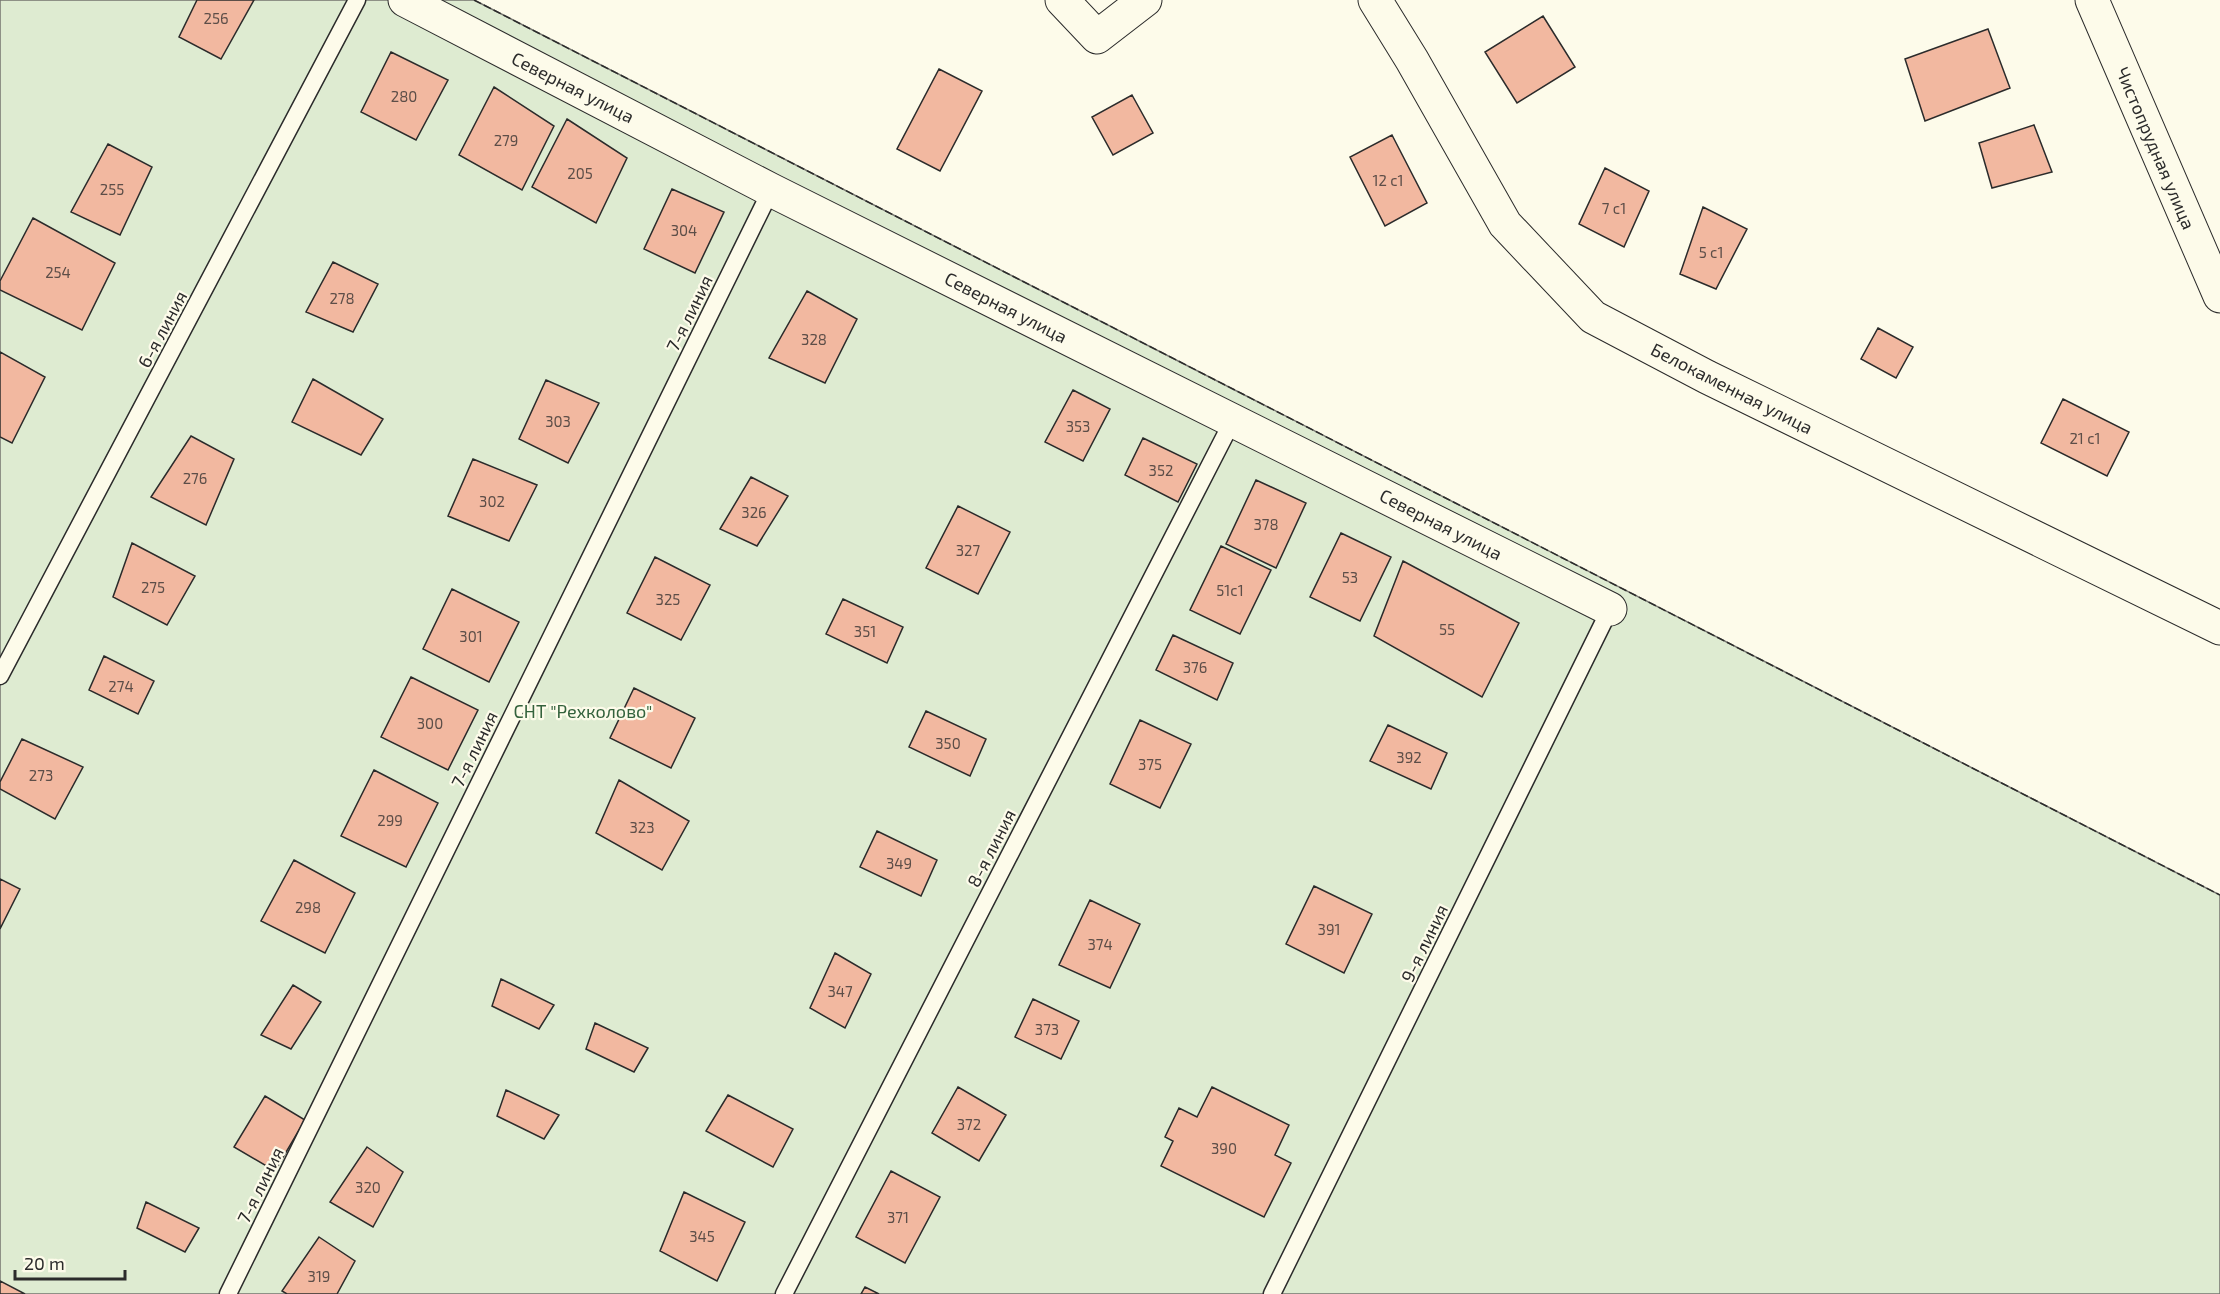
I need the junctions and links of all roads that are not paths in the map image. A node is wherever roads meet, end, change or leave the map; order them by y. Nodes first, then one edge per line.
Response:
1 (357, 0) edge
2 (405, 0) edge
3 (1062, 0) edge
4 (1145, 0) edge
5 (1375, 0) edge
6 (2092, 0) edge
7 (771, 190) junction
8 (2220, 296) edge
9 (1233, 420) junction
10 (1610, 609) joint
11 (2220, 628) edge
12 (0, 676) edge
13 (1277, 1292) edge
14 (228, 1294) edge
15 (784, 1294) edge

1 - 12 lane, 6-я линия
2 - 7 street, Северная улица
3 - 4 street
5 - 11 street, Белокаменная улица
6 - 8 street, Чистопрудная улица
7 - 9 street, Северная улица
7 - 14 lane, 7-я линия
9 - 10 street, Северная улица
9 - 15 lane, 8-я линия
10 - 13 lane, 9-я линия

